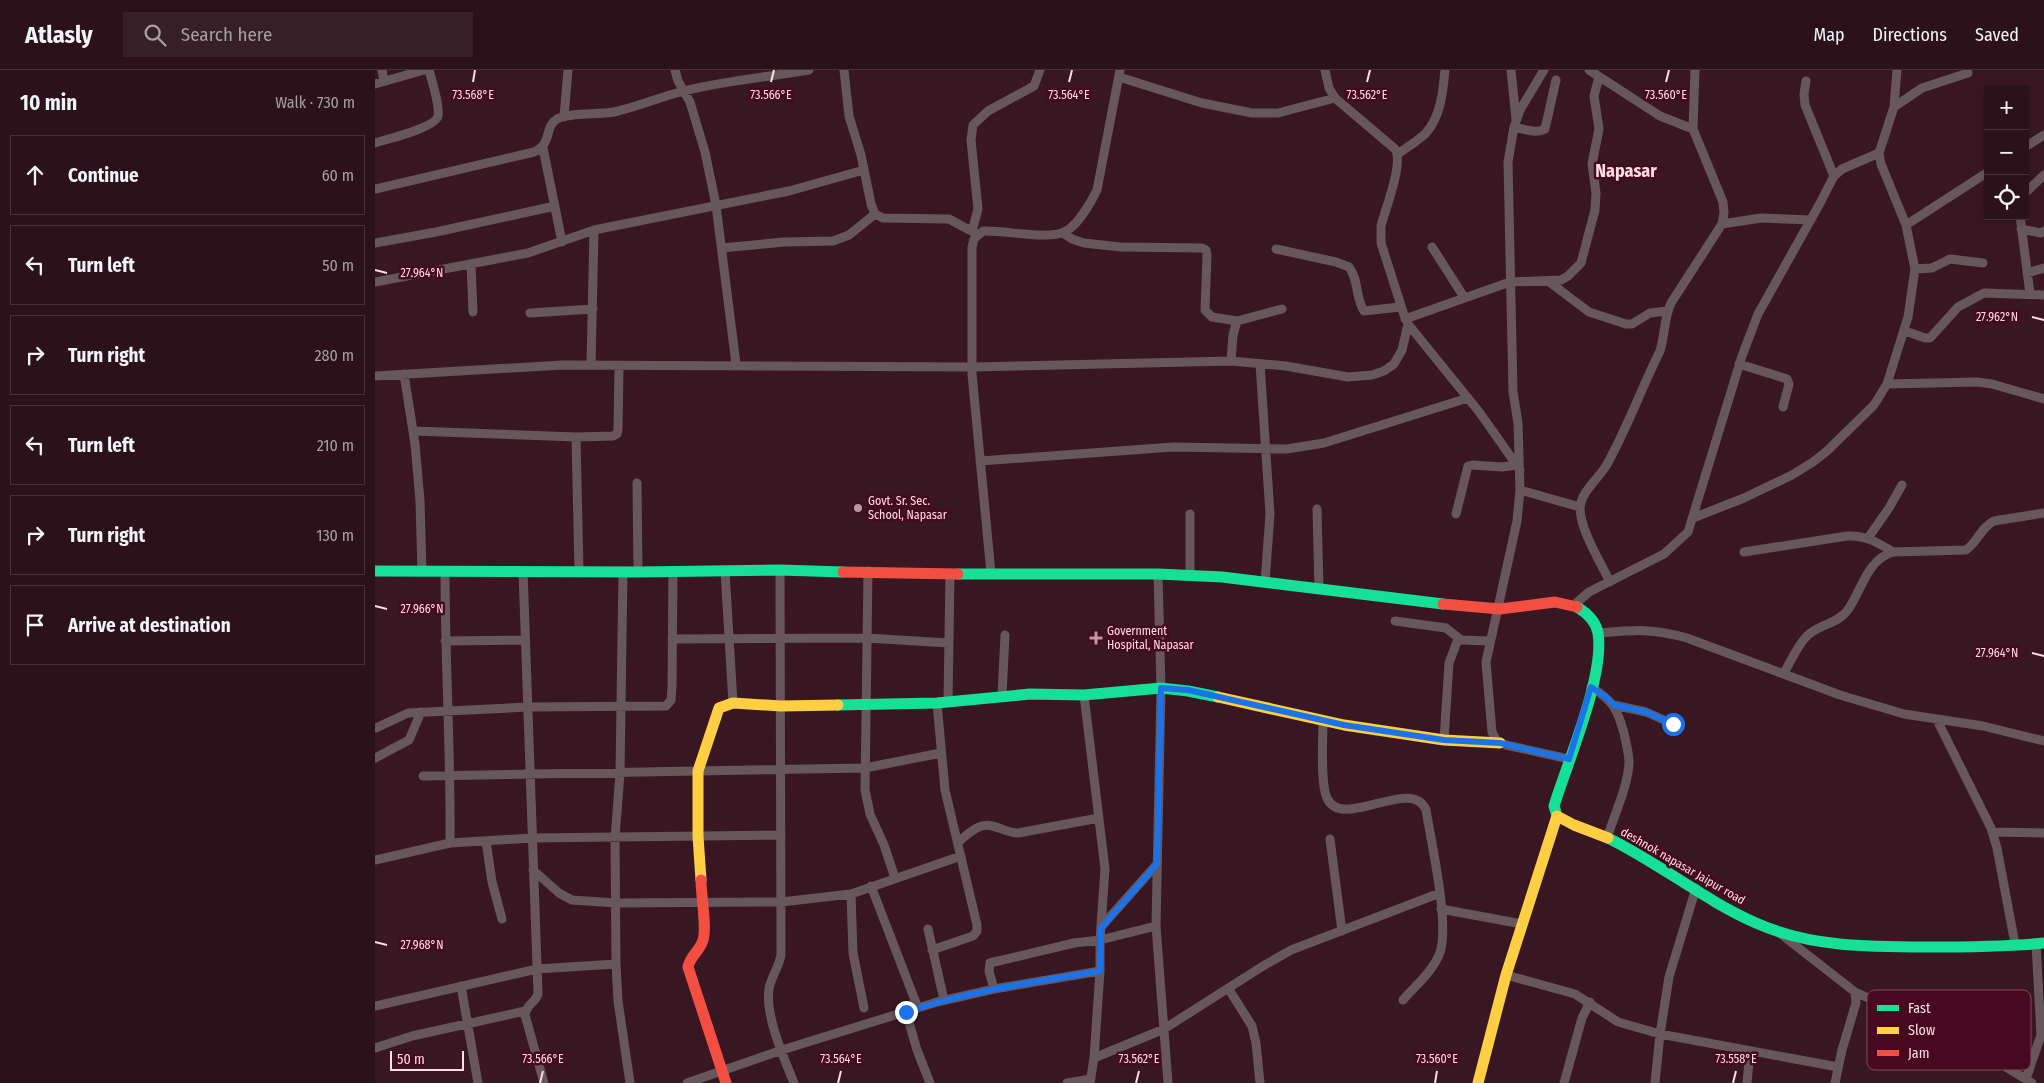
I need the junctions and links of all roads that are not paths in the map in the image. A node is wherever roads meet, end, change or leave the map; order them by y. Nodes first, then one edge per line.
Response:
1 (382, 70) edge
2 (424, 70) edge
3 (429, 70) edge
4 (568, 70) edge
5 (675, 70) edge
6 (809, 70) edge
7 (844, 70) edge
8 (1040, 70) edge
9 (1325, 70) edge
10 (1445, 70) edge
11 (1511, 70) edge
12 (1544, 70) edge
13 (1589, 70) edge
14 (1695, 70) edge
15 (1897, 70) edge
16 (777, 72) edge
17 (1120, 73) edge
18 (1969, 73) dead end
19 (1599, 77) junction
20 (1556, 80) dead end
21 (1806, 81) dead end
22 (379, 83) edge
23 (685, 91) junction
24 (1335, 98) junction
25 (1894, 107) junction
26 (564, 116) junction
27 (1515, 124) junction
28 (1693, 128) junction
29 (2044, 135) edge
30 (375, 144) edge
31 (2029, 144) edge
32 (543, 148) junction
33 (1398, 154) junction
34 (1879, 154) junction
35 (864, 170) junction
36 (1984, 175) edge
37 (2044, 175) edge
38 (1834, 176) junction
39 (2029, 188) edge
40 (375, 189) edge
41 (716, 205) junction
42 (555, 206) junction
43 (875, 214) junction
44 (1811, 220) junction
45 (2020, 220) edge
46 (1722, 224) junction
47 (1906, 226) junction
48 (2021, 229) junction
49 (593, 230) junction
50 (2044, 231) edge
51 (975, 233) junction
52 (1063, 233) junction
53 (562, 242) junction
54 (375, 243) edge
55 (1432, 247) dead end
56 (722, 248) junction
57 (1276, 249) dead end
58 (1983, 263) dead end
59 (471, 264) junction
60 (2044, 268) edge
61 (1915, 269) junction
62 (2027, 273) junction
63 (1548, 281) junction
64 (375, 282) edge
65 (1510, 282) junction
66 (2030, 294) junction
67 (2044, 295) edge
68 (1464, 297) junction
69 (1400, 307) junction
70 (593, 309) junction
71 (1282, 309) dead end
72 (1667, 311) junction
73 (473, 312) dead end
74 (530, 313) dead end
75 (1237, 321) junction
76 (1407, 321) junction
77 (1905, 331) junction
78 (1231, 362) junction
79 (736, 364) junction
80 (1260, 364) junction
81 (1739, 364) junction
82 (591, 365) junction
83 (619, 366) junction
84 (972, 366) junction
85 (404, 374) junction
86 (375, 376) edge
87 (1887, 384) junction
88 (1468, 398) junction
89 (2044, 399) edge
90 (1783, 407) dead end
91 (413, 431) junction
92 (576, 437) junction
93 (1265, 448) junction
94 (980, 461) junction
95 (1518, 467) junction
96 (637, 483) dead end
97 (1902, 485) dead end
98 (1520, 490) junction
99 (1580, 507) junction
100 (1317, 509) dead end
101 (2044, 513) edge
102 (1190, 514) dead end
103 (1456, 514) dead end
104 (1693, 518) junction
105 (1868, 538) junction
106 (1744, 552) dead end
107 (1893, 552) junction
108 (780, 570) junction
109 (375, 571) edge
110 (523, 571) junction
111 (623, 571) junction
112 (673, 571) junction
113 (725, 571) junction
114 (868, 571) junction
115 (422, 572) junction
116 (445, 572) junction
117 (579, 572) junction
118 (638, 572) junction
119 (950, 573) junction
120 (991, 574) junction
121 (1158, 574) junction
122 (1190, 576) junction
123 (1265, 582) junction
124 (1611, 582) junction
125 (1319, 588) junction
126 (1574, 605) junction
127 (1499, 609) junction
128 (1395, 621) dead end
129 (1599, 633) junction
130 (1005, 636) dead end
131 (867, 638) junction
132 (672, 639) junction
133 (781, 639) junction
134 (1458, 639) junction
135 (525, 640) junction
136 (729, 640) junction
137 (445, 641) junction
138 (1490, 641) junction
139 (949, 642) junction
140 (1783, 673) junction
141 (1591, 687) junction
142 (1161, 688) junction
143 (1084, 695) junction
144 (1002, 696) junction
145 (943, 702) junction
146 (733, 703) junction
147 (865, 703) junction
148 (1614, 705) junction
149 (619, 706) junction
150 (781, 706) junction
151 (528, 707) junction
152 (448, 711) junction
153 (421, 712) junction
154 (1937, 720) junction
155 (1323, 721) junction
156 (1673, 724) dead end
157 (375, 728) edge
158 (1444, 740) junction
159 (2044, 741) edge
160 (1500, 743) junction
161 (941, 754) junction
162 (375, 758) edge
163 (1569, 759) junction
164 (865, 768) junction
165 (780, 770) junction
166 (698, 771) junction
167 (530, 773) junction
168 (619, 773) junction
169 (450, 775) junction
170 (423, 776) dead end
171 (1557, 816) junction
172 (1099, 818) junction
173 (1992, 832) junction
174 (2044, 833) edge
175 (781, 835) junction
176 (698, 836) junction
177 (532, 838) junction
178 (615, 838) junction
179 (1607, 838) junction
180 (1330, 839) dead end
181 (486, 841) junction
182 (958, 842) junction
183 (450, 843) junction
184 (961, 856) junction
185 (375, 860) edge
186 (1157, 864) junction
187 (533, 870) junction
188 (895, 878) junction
189 (871, 886) junction
190 (1696, 888) junction
191 (1440, 893) junction
192 (851, 894) junction
193 (702, 902) junction
194 (781, 902) junction
195 (616, 903) junction
196 (1441, 909) junction
197 (501, 919) dead end
198 (1522, 924) junction
199 (1157, 926) junction
200 (1101, 928) junction
201 (928, 929) dead end
202 (1342, 931) junction
203 (1777, 932) junction
204 (1100, 940) junction
205 (2015, 944) junction
206 (2040, 944) edge
207 (932, 950) junction
208 (616, 964) junction
209 (537, 969) junction
210 (1100, 971) junction
211 (1506, 974) junction
212 (461, 986) junction
213 (1228, 988) junction
214 (994, 989) junction
215 (1855, 992) junction
216 (1867, 997) edge
217 (944, 1000) junction
218 (1403, 1000) dead end
219 (1589, 1002) junction
220 (375, 1006) edge
221 (864, 1008) dead end
222 (918, 1008) junction
223 (525, 1011) junction
224 (906, 1012) junction
225 (468, 1024) junction
226 (1164, 1029) junction
227 (1660, 1034) junction
228 (375, 1048) edge
229 (782, 1050) junction
230 (1750, 1051) junction
231 (1094, 1058) junction
232 (1838, 1067) junction
233 (2011, 1070) edge
234 (722, 1071) junction
235 (1090, 1081) edge
236 (2029, 1081) edge
237 (477, 1083) edge
238 (544, 1083) edge
239 (630, 1083) edge
240 (687, 1083) edge
241 (726, 1083) edge
242 (794, 1083) edge
243 (930, 1083) edge
244 (1067, 1083) edge
245 (1168, 1083) edge
246 (1260, 1083) edge
247 (1478, 1083) edge
248 (1563, 1083) edge
249 (1655, 1083) edge
250 (1747, 1083) edge
251 (1835, 1083) edge

1 - 22 street
2 - 22 street
3 - 30 street
4 - 26 street
5 - 23 street
6 - 16 street
7 - 35 street
8 - 51 street
9 - 24 street
10 - 33 street
11 - 27 street
12 - 27 street
13 - 19 street
14 - 28 street
15 - 25 street
16 - 23 street
17 - 24 street
17 - 52 street
18 - 25 street
19 - 28 street
19 - 63 street
20 - 27 street
21 - 38 street
23 - 26 street
23 - 41 street
24 - 33 street
25 - 34 street
26 - 32 street
27 - 65 street
28 - 46 street
29 - 31 street
32 - 40 street
32 - 42 street
33 - 69 street
34 - 38 street
34 - 47 street
35 - 41 street
35 - 43 street
36 - 47 street
37 - 39 street
38 - 44 street
41 - 49 street
41 - 56 street
42 - 53 street
42 - 54 street
43 - 51 street
43 - 56 street
44 - 46 street
44 - 81 street
45 - 48 street
46 - 72 street
47 - 61 street
48 - 50 street
48 - 62 street
49 - 53 street
49 - 70 street
51 - 52 street
51 - 84 street
52 - 75 street
53 - 59 street
55 - 68 street
56 - 79 street
57 - 69 street
58 - 61 street
59 - 64 street
59 - 73 street
60 - 62 street
61 - 77 street
62 - 66 street
63 - 65 street
63 - 72 street
65 - 68 street
65 - 95 street
66 - 67 street
66 - 77 street
68 - 76 street
69 - 76 street
70 - 74 street
70 - 82 street
71 - 75 street
72 - 99 street
75 - 78 street
76 - 80 street
76 - 88 street
77 - 87 street
78 - 80 street
78 - 84 street
79 - 83 street
79 - 84 street
80 - 93 street
81 - 90 street
81 - 104 street
82 - 83 street
82 - 85 street
83 - 92 street
84 - 94 street
85 - 86 street
85 - 91 street
87 - 89 street
87 - 104 street
88 - 93 street
88 - 95 street
91 - 92 street
91 - 115 street
92 - 117 street
93 - 94 street
93 - 123 street
94 - 120 street
95 - 98 street
95 - 103 street
96 - 118 street
97 - 105 street
98 - 99 street
98 - 127 street
99 - 124 street
100 - 125 street
101 - 107 street
102 - 122 street
104 - 124 street
105 - 106 street
105 - 107 street
107 - 140 street
108 - 113 main road
108 - 114 main road
108 - 133 street
109 - 115 main road
110 - 116 main road
110 - 117 main road
110 - 135 street
111 - 117 main road
111 - 118 main road
111 - 149 street
112 - 113 main road
112 - 118 main road
112 - 132 street
113 - 136 street
114 - 119 main road
114 - 131 street
115 - 116 main road
116 - 137 street
119 - 120 main road
119 - 139 street
120 - 121 main road
121 - 122 main road
121 - 142 street
122 - 123 main road
123 - 125 main road
124 - 126 street
125 - 127 main road
126 - 127 main road
126 - 129 main road
127 - 138 street
128 - 134 street
129 - 140 street
129 - 141 main road
130 - 144 street
131 - 133 street
131 - 139 street
131 - 147 street
132 - 136 street
132 - 149 street
133 - 136 street
133 - 150 street
134 - 138 street
134 - 158 street
135 - 137 street
135 - 151 street
136 - 146 street
137 - 152 street
138 - 160 street
139 - 145 street
140 - 154 street
141 - 148 street
141 - 163 main road
142 - 143 main road
142 - 155 main road
142 - 186 street
143 - 144 main road
143 - 172 street
144 - 145 main road
145 - 147 main road
145 - 161 street
146 - 150 main road
146 - 166 main road
147 - 150 main road
147 - 164 street
148 - 156 street
148 - 179 street
149 - 151 street
149 - 168 street
150 - 165 street
151 - 152 street
151 - 167 street
152 - 153 street
152 - 169 street
153 - 157 street
153 - 162 street
154 - 159 street
154 - 173 street
155 - 158 main road
155 - 191 street
158 - 160 main road
160 - 163 street
161 - 164 street
161 - 182 street
163 - 171 main road
164 - 165 street
164 - 188 street
165 - 166 street
165 - 175 street
166 - 168 street
166 - 176 main road
167 - 168 street
167 - 169 street
167 - 177 street
168 - 178 street
169 - 170 street
169 - 183 street
171 - 179 main road, deshnok napasar Jaipur road
171 - 198 main road
172 - 182 street
172 - 200 street
173 - 174 street
173 - 205 street
175 - 176 street
175 - 194 street
176 - 178 street
176 - 193 main road
177 - 178 street
177 - 181 street
177 - 187 street
178 - 195 street
179 - 190 main road, deshnok napasar Jaipur road
180 - 202 street
181 - 183 street
181 - 197 street
182 - 184 street
183 - 185 street
184 - 188 street
184 - 207 street
186 - 199 street
186 - 200 street
187 - 195 street
187 - 209 street
188 - 189 street
189 - 192 street
189 - 222 street
190 - 203 main road, deshnok napasar Jaipur road
190 - 227 street
191 - 196 street
191 - 202 street
192 - 194 street
192 - 221 street
193 - 194 street
193 - 195 street
193 - 234 main road
194 - 229 street
195 - 208 street
196 - 198 street
196 - 218 street
198 - 211 main road
199 - 204 street
199 - 226 street
200 - 204 street
201 - 207 street
202 - 213 street
203 - 205 main road, deshnok napasar Jaipur road
203 - 215 street
204 - 210 street
204 - 214 street
205 - 206 main road, deshnok napasar Jaipur road
206 - 236 street
207 - 217 street
208 - 209 street
208 - 239 street
209 - 212 street
209 - 223 street
210 - 214 street
210 - 231 street
211 - 219 street
211 - 247 main road
212 - 220 street
212 - 225 street
213 - 226 street
213 - 246 street
214 - 217 street
215 - 216 street
215 - 232 street
217 - 222 street
219 - 227 street
219 - 248 street
222 - 224 street
223 - 225 street
223 - 238 street
224 - 229 street
224 - 243 street
225 - 228 street
225 - 237 street
226 - 231 street
226 - 245 street
227 - 230 street
227 - 249 street
229 - 234 street
229 - 242 street
230 - 232 street
230 - 250 street
231 - 235 street
232 - 251 street
233 - 236 street
234 - 240 street
234 - 241 main road
235 - 244 street

